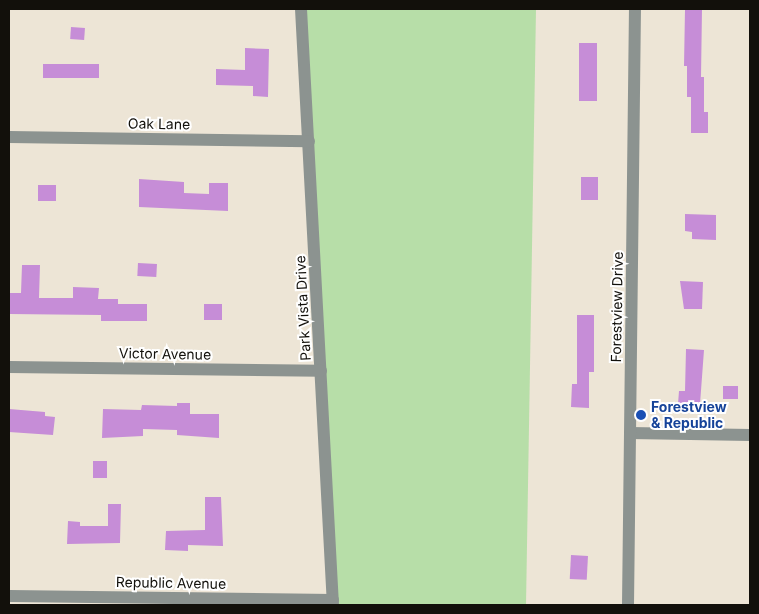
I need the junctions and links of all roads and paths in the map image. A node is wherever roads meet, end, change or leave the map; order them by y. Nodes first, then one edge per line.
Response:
1 (302, 9) edge
2 (636, 9) edge
3 (9, 137) edge
4 (308, 141) junction
5 (9, 367) edge
6 (321, 371) junction
7 (630, 433) junction
8 (750, 435) edge
9 (9, 596) edge
10 (333, 603) edge
11 (628, 605) edge

1 - 4 street, Park Vista Drive
2 - 7 street, Forestview Drive
3 - 4 street, Oak Lane
4 - 6 street, Park Vista Drive
5 - 6 street, Victor Avenue
6 - 10 street, Park Vista Drive
7 - 8 street
7 - 11 street, Forestview Drive
9 - 10 street, Republic Avenue

